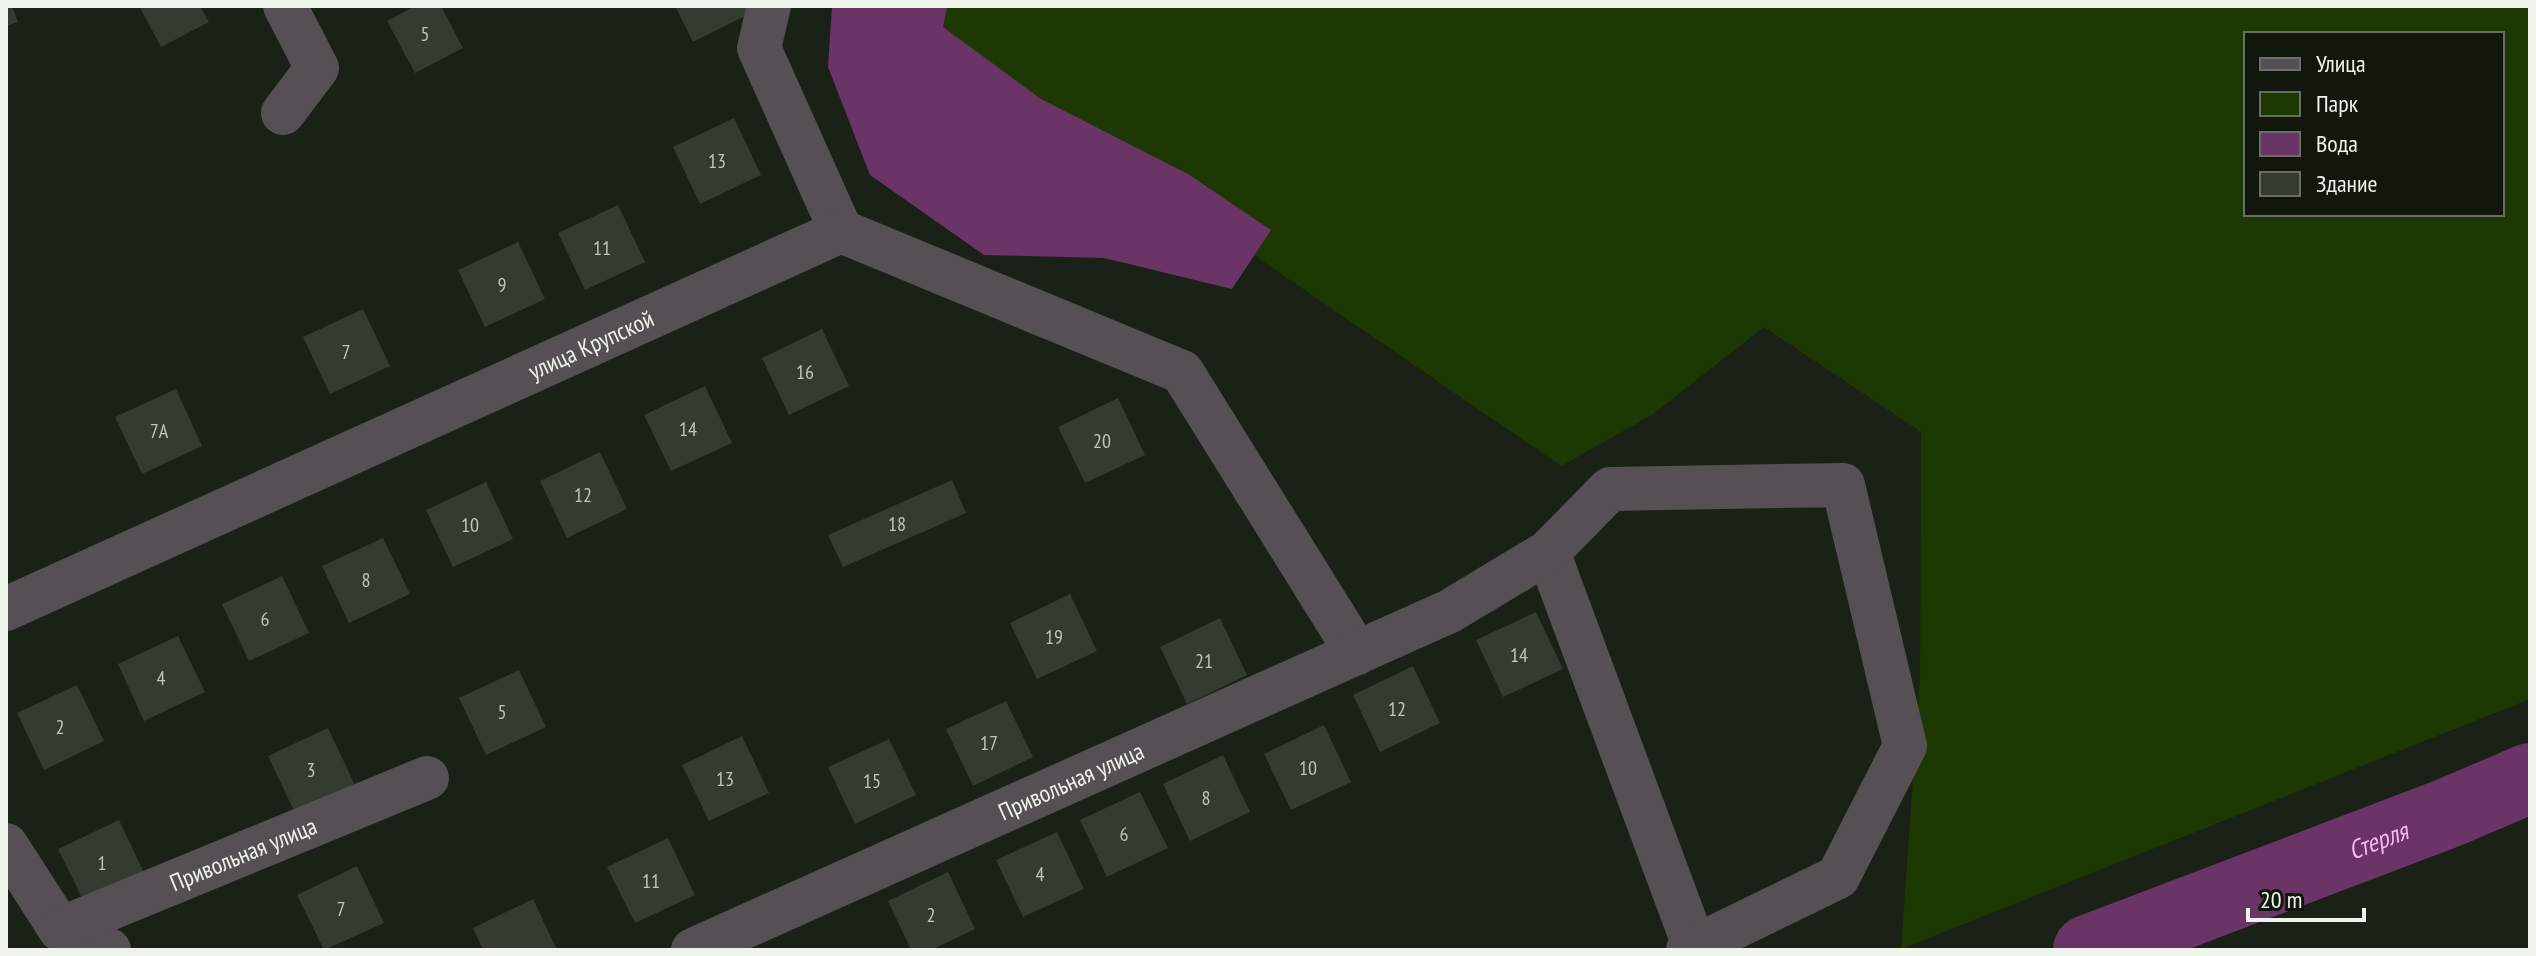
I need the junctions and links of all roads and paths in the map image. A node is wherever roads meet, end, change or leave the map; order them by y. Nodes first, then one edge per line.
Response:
1 (285, 6) edge
2 (769, 6) edge
3 (283, 113) dead end
4 (841, 231) junction
5 (1548, 552) junction
6 (6, 609) edge
7 (1357, 653) junction
8 (427, 778) dead end
9 (6, 845) edge
10 (60, 929) junction
11 (1692, 949) edge
12 (109, 950) edge
13 (693, 950) edge

1 - 3 street
2 - 4 street
4 - 6 street, улица Крупской
4 - 7 street
5 - 7 street, Привольная улица
5 - 11 street
5 - 11 street, Привольная улица
7 - 13 street, Привольная улица
8 - 10 street, Привольная улица
9 - 10 street
10 - 12 street

